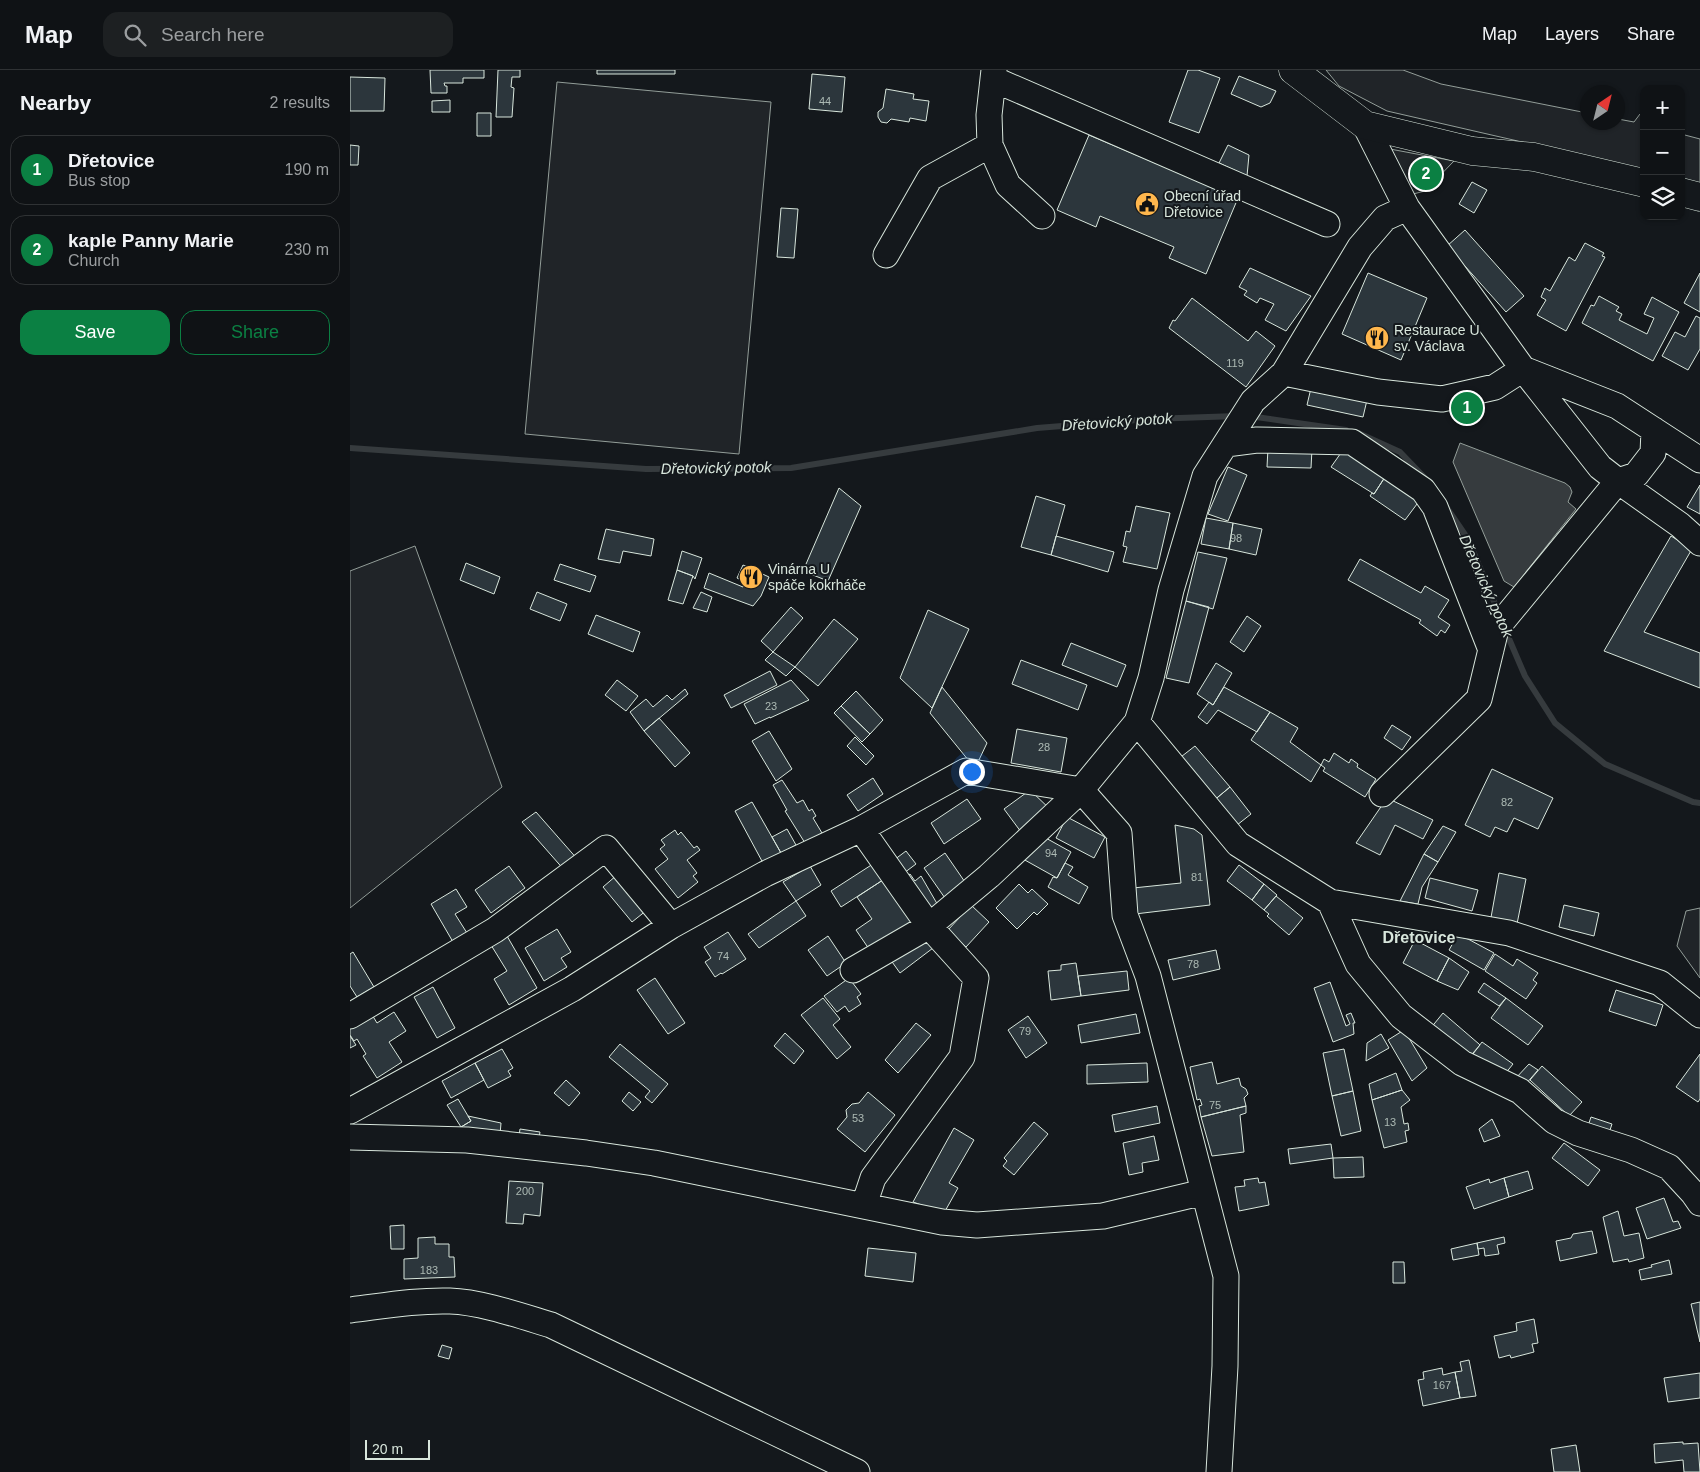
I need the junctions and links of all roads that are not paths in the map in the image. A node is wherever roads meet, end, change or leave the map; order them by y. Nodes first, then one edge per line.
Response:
1 (1293, 70) edge
2 (993, 74) edge
3 (1365, 126) junction
4 (990, 145) junction
5 (1640, 182) edge
6 (1685, 193) edge
7 (1700, 197) edge
8 (1407, 208) junction
9 (1042, 216) dead end
10 (1327, 224) dead end
11 (886, 255) dead end
12 (1524, 369) junction
13 (1284, 372) junction
14 (1654, 430) junction
15 (1231, 436) junction
16 (1700, 460) edge
17 (1618, 481) junction
18 (1700, 543) edge
19 (1491, 650) junction
20 (1137, 722) junction
21 (1081, 790) junction
22 (1382, 794) dead end
23 (861, 829) junction
24 (1330, 902) junction
25 (671, 926) junction
26 (928, 926) junction
27 (853, 970) dead end
28 (1700, 1015) edge
29 (350, 1016) edge
30 (350, 1111) edge
31 (350, 1137) edge
32 (1204, 1192) junction
33 (1700, 1203) edge
34 (864, 1205) junction
35 (350, 1310) edge
36 (857, 1472) edge
37 (1219, 1472) edge

1 - 3 main road
2 - 4 street
2 - 10 street
3 - 5 main road
3 - 8 street
4 - 9 street
4 - 11 street
6 - 7 main road
8 - 12 street
8 - 13 street
12 - 13 street
12 - 14 street
12 - 17 street
13 - 15 street
14 - 16 street
14 - 17 street
15 - 19 street
15 - 20 street
17 - 18 street
17 - 19 street
19 - 22 street
20 - 21 street
20 - 24 street
21 - 23 street
21 - 26 street
21 - 32 street
23 - 25 street
23 - 26 street
24 - 28 street
24 - 33 street
25 - 29 street
25 - 30 street
26 - 27 street
26 - 34 street
31 - 34 street
32 - 34 street
32 - 37 street
35 - 36 street

